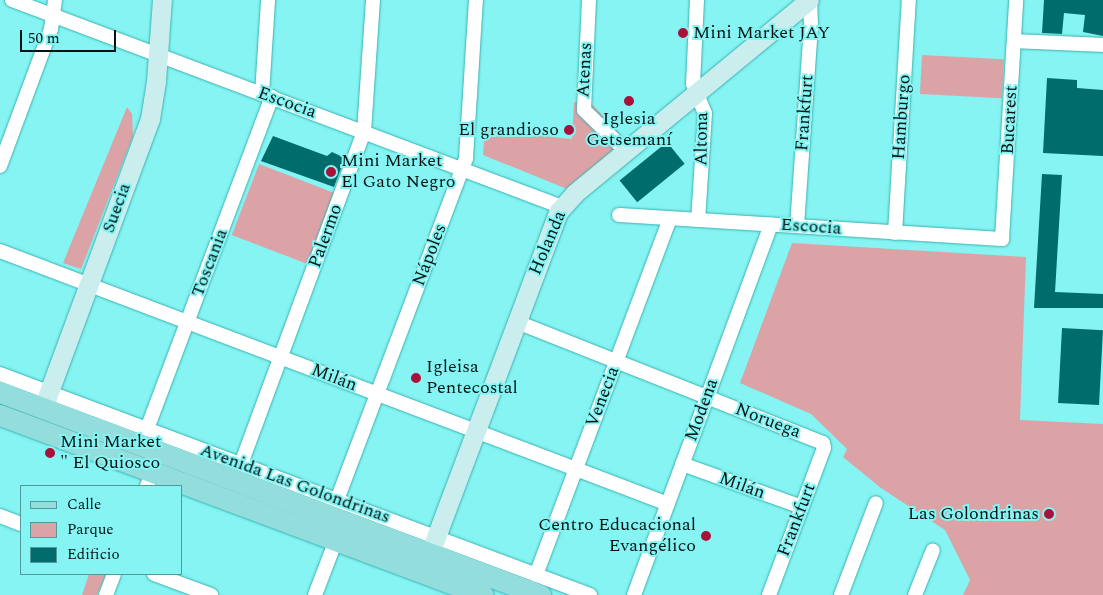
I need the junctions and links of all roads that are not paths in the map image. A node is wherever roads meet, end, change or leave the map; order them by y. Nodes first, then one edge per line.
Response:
1 (12, 0) edge
2 (55, 0) edge
3 (162, 0) edge
4 (268, 0) edge
5 (373, 0) edge
6 (476, 0) edge
7 (589, 0) edge
8 (698, 0) edge
9 (810, 0) edge
10 (909, 0) edge
11 (1016, 0) edge
12 (54, 16) junction
13 (1014, 41) junction
14 (1103, 45) edge
15 (158, 55) junction
16 (696, 94) junction
17 (267, 95) junction
18 (364, 132) junction
19 (626, 151) junction
20 (0, 166) edge
21 (463, 169) junction
22 (562, 207) junction
23 (619, 215) dead end
24 (670, 218) junction
25 (698, 220) junction
26 (771, 225) junction
27 (797, 226) junction
28 (895, 233) junction
29 (1002, 239) joint
30 (0, 251) edge
31 (88, 285) junction
32 (188, 322) junction
33 (517, 322) junction
34 (282, 358) junction
35 (616, 362) junction
36 (0, 374) edge
37 (0, 392) edge
38 (377, 394) junction
39 (707, 397) junction
40 (46, 400) junction
41 (6, 418) edge
42 (147, 429) junction
43 (476, 431) junction
44 (55, 436) junction
45 (824, 444) joint
46 (241, 464) junction
47 (682, 464) junction
48 (576, 469) junction
49 (150, 479) edge
50 (168, 485) edge
51 (182, 489) edge
52 (337, 500) junction
53 (876, 503) dead end
54 (668, 504) junction
55 (802, 507) junction
56 (0, 516) edge
57 (20, 524) edge
58 (336, 540) junction
59 (433, 545) junction
60 (933, 550) dead end
61 (409, 568) junction
62 (114, 575) edge
63 (157, 575) edge
64 (513, 585) junction
65 (538, 585) edge
66 (106, 595) edge
67 (211, 595) edge
68 (315, 595) edge
69 (483, 595) edge
70 (488, 595) edge
71 (590, 595) edge
72 (634, 595) edge
73 (768, 595) edge
74 (841, 595) edge
75 (915, 595) edge

1 - 12 street, Escocia
2 - 12 street
3 - 15 street, Suecia
4 - 17 street, Toscania
5 - 18 street, Palermo
6 - 21 street, Nápoles
7 - 19 street, Atenas
8 - 16 street, Altona
9 - 16 street, Holanda
9 - 27 street, Frankfurt
10 - 28 street, Hamburgo
11 - 13 street, Bucarest
12 - 15 street, Escocia
12 - 20 street
13 - 14 street
13 - 29 street, Bucarest
15 - 17 street, Escocia
15 - 31 street, Suecia
16 - 19 street, Holanda
16 - 25 street, Altona
17 - 18 street, Escocia
17 - 32 street, Toscania
18 - 21 street, Escocia
18 - 34 street, Palermo
19 - 22 street, Holanda
21 - 22 street, Escocia
21 - 38 street, Nápoles
22 - 33 street, Holanda
23 - 24 street, Escocia
24 - 25 street, Escocia
24 - 35 street, Venecia
25 - 26 street, Escocia
26 - 27 street, Escocia
26 - 39 street, Modena
27 - 28 street, Escocia
28 - 29 street, Escocia
30 - 31 street, Milán
31 - 32 street, Milán
31 - 40 street, Suecia
32 - 34 street, Milán
32 - 42 street, Toscania
33 - 35 street, Noruega
33 - 43 street, Holanda
34 - 38 street, Milán
34 - 46 street, Palermo
35 - 39 street, Noruega
35 - 48 street, Venecia
36 - 40 street, Avenida Las Golondrinas
37 - 40 main road, Avenida Las Golondrinas
38 - 43 street, Milán
38 - 52 street, Nápoles
39 - 45 street, Noruega
39 - 47 street, Modena
40 - 41 main road
40 - 42 street, Avenida Las Golondrinas
40 - 44 main road
40 - 59 main road, Avenida Las Golondrinas
41 - 44 main road
42 - 46 street, Avenida Las Golondrinas
43 - 48 street, Milán
43 - 59 street, Holanda
44 - 49 main road
45 - 55 street, Frankfurt
46 - 52 street, Avenida Las Golondrinas
47 - 54 street, Modena
47 - 55 street, Milán
48 - 54 street, Milán
48 - 65 street, Venecia
49 - 50 main road
51 - 58 main road
52 - 59 street, Avenida Las Golondrinas
53 - 74 street
54 - 72 street, Modena
55 - 73 street, Frankfurt
56 - 57 street
58 - 61 main road
58 - 68 street
59 - 61 main road
59 - 64 main road, Avenida Las Golondrinas
59 - 65 street, Avenida Las Golondrinas
60 - 75 street
61 - 69 main road
62 - 66 street
63 - 67 street
64 - 65 main road, Avenida Las Golondrinas
64 - 70 main road
65 - 71 street, Avenida Las Golondrinas

